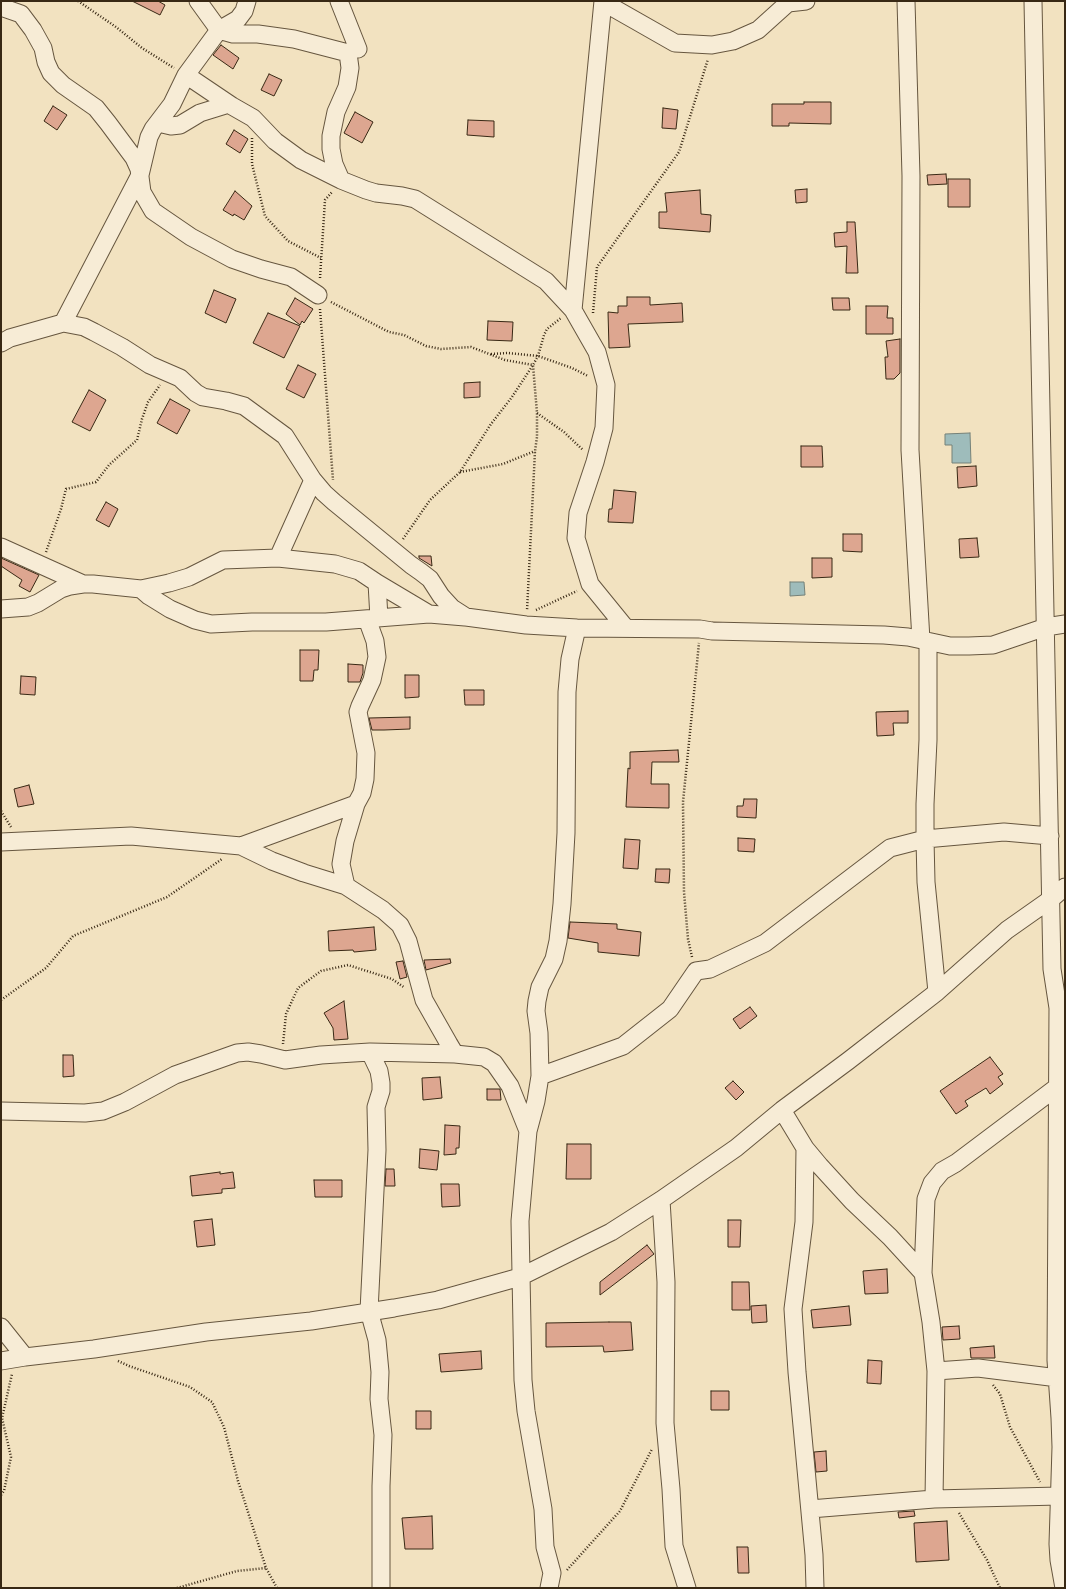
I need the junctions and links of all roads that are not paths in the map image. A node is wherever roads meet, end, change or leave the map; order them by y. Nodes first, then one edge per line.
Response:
1 (198, 1) edge
2 (247, 1) edge
3 (339, 1) edge
4 (806, 1) edge
5 (906, 1) edge
6 (1033, 1) edge
7 (603, 2) edge
8 (1, 7) edge
9 (219, 30) junction
10 (358, 49) dead end
11 (186, 75) junction
12 (204, 87) junction
13 (229, 104) junction
14 (196, 115) junction
15 (158, 124) junction
16 (140, 175) junction
17 (341, 180) junction
18 (78, 293) junction
19 (318, 295) road end
20 (574, 310) junction
21 (63, 323) junction
22 (84, 327) junction
23 (1, 343) edge
24 (313, 480) junction
25 (1, 547) edge
26 (278, 558) junction
27 (377, 583) junction
28 (84, 584) junction
29 (141, 589) junction
30 (1, 609) edge
31 (429, 614) junction
32 (466, 617) junction
33 (373, 619) junction
34 (1065, 624) edge
35 (625, 627) junction
36 (1046, 627) junction
37 (577, 628) junction
38 (924, 641) junction
39 (356, 804) junction
40 (1050, 836) junction
41 (925, 839) junction
42 (1, 842) edge
43 (241, 846) junction
44 (346, 886) junction
45 (1065, 887) edge
46 (1051, 899) junction
47 (936, 992) junction
48 (370, 1052) junction
49 (455, 1054) junction
50 (540, 1076) junction
51 (1057, 1087) junction
52 (782, 1110) junction
53 (1, 1111) edge
54 (528, 1131) junction
55 (805, 1148) junction
56 (661, 1200) junction
57 (1061, 1238) edge
58 (923, 1273) junction
59 (520, 1277) junction
60 (370, 1311) junction
61 (1, 1327) edge
62 (1061, 1345) edge
63 (14, 1358) edge
64 (936, 1371) junction
65 (1062, 1377) edge
66 (1053, 1496) junction
67 (934, 1499) junction
68 (810, 1509) junction
69 (381, 1588) edge
70 (549, 1588) edge
71 (687, 1588) edge
72 (815, 1588) edge
73 (1064, 1588) edge

1 - 9 street
2 - 9 street
3 - 10 street
4 - 7 street
5 - 38 street
6 - 36 street
7 - 20 street
8 - 16 street
9 - 11 street
9 - 17 street
11 - 12 street
11 - 15 street
12 - 13 street
12 - 14 street
13 - 14 street
13 - 17 street
14 - 15 street
15 - 16 street
16 - 18 street
16 - 19 street
17 - 20 street
18 - 21 street
18 - 22 street
20 - 35 street
21 - 22 street
21 - 23 street
22 - 24 street
24 - 26 street
24 - 32 street
25 - 28 street
26 - 27 street
26 - 29 street
27 - 31 street
27 - 33 street
28 - 29 street
28 - 30 street
29 - 33 street
31 - 32 street
31 - 33 street
32 - 37 street
33 - 39 street
34 - 36 street
35 - 37 street
35 - 38 street
36 - 38 street
36 - 40 street
37 - 50 street
38 - 41 street
39 - 43 street
39 - 44 street
40 - 41 street
40 - 46 street
41 - 47 street
41 - 50 street
42 - 43 street
43 - 44 street
44 - 49 street
45 - 46 street
46 - 47 street
46 - 51 street
47 - 52 street
48 - 49 street
48 - 53 street
48 - 60 street
49 - 54 street
50 - 54 street
51 - 57 street
51 - 58 street
52 - 55 street
52 - 56 street
54 - 59 street
55 - 58 street
55 - 68 street
56 - 59 street
56 - 71 street
57 - 62 street
58 - 64 street
59 - 60 street
59 - 70 street
60 - 63 street
60 - 69 street
61 - 63 street
62 - 65 street
64 - 65 street
64 - 67 street
65 - 66 street
66 - 67 street
66 - 73 street
67 - 68 street
68 - 72 street

